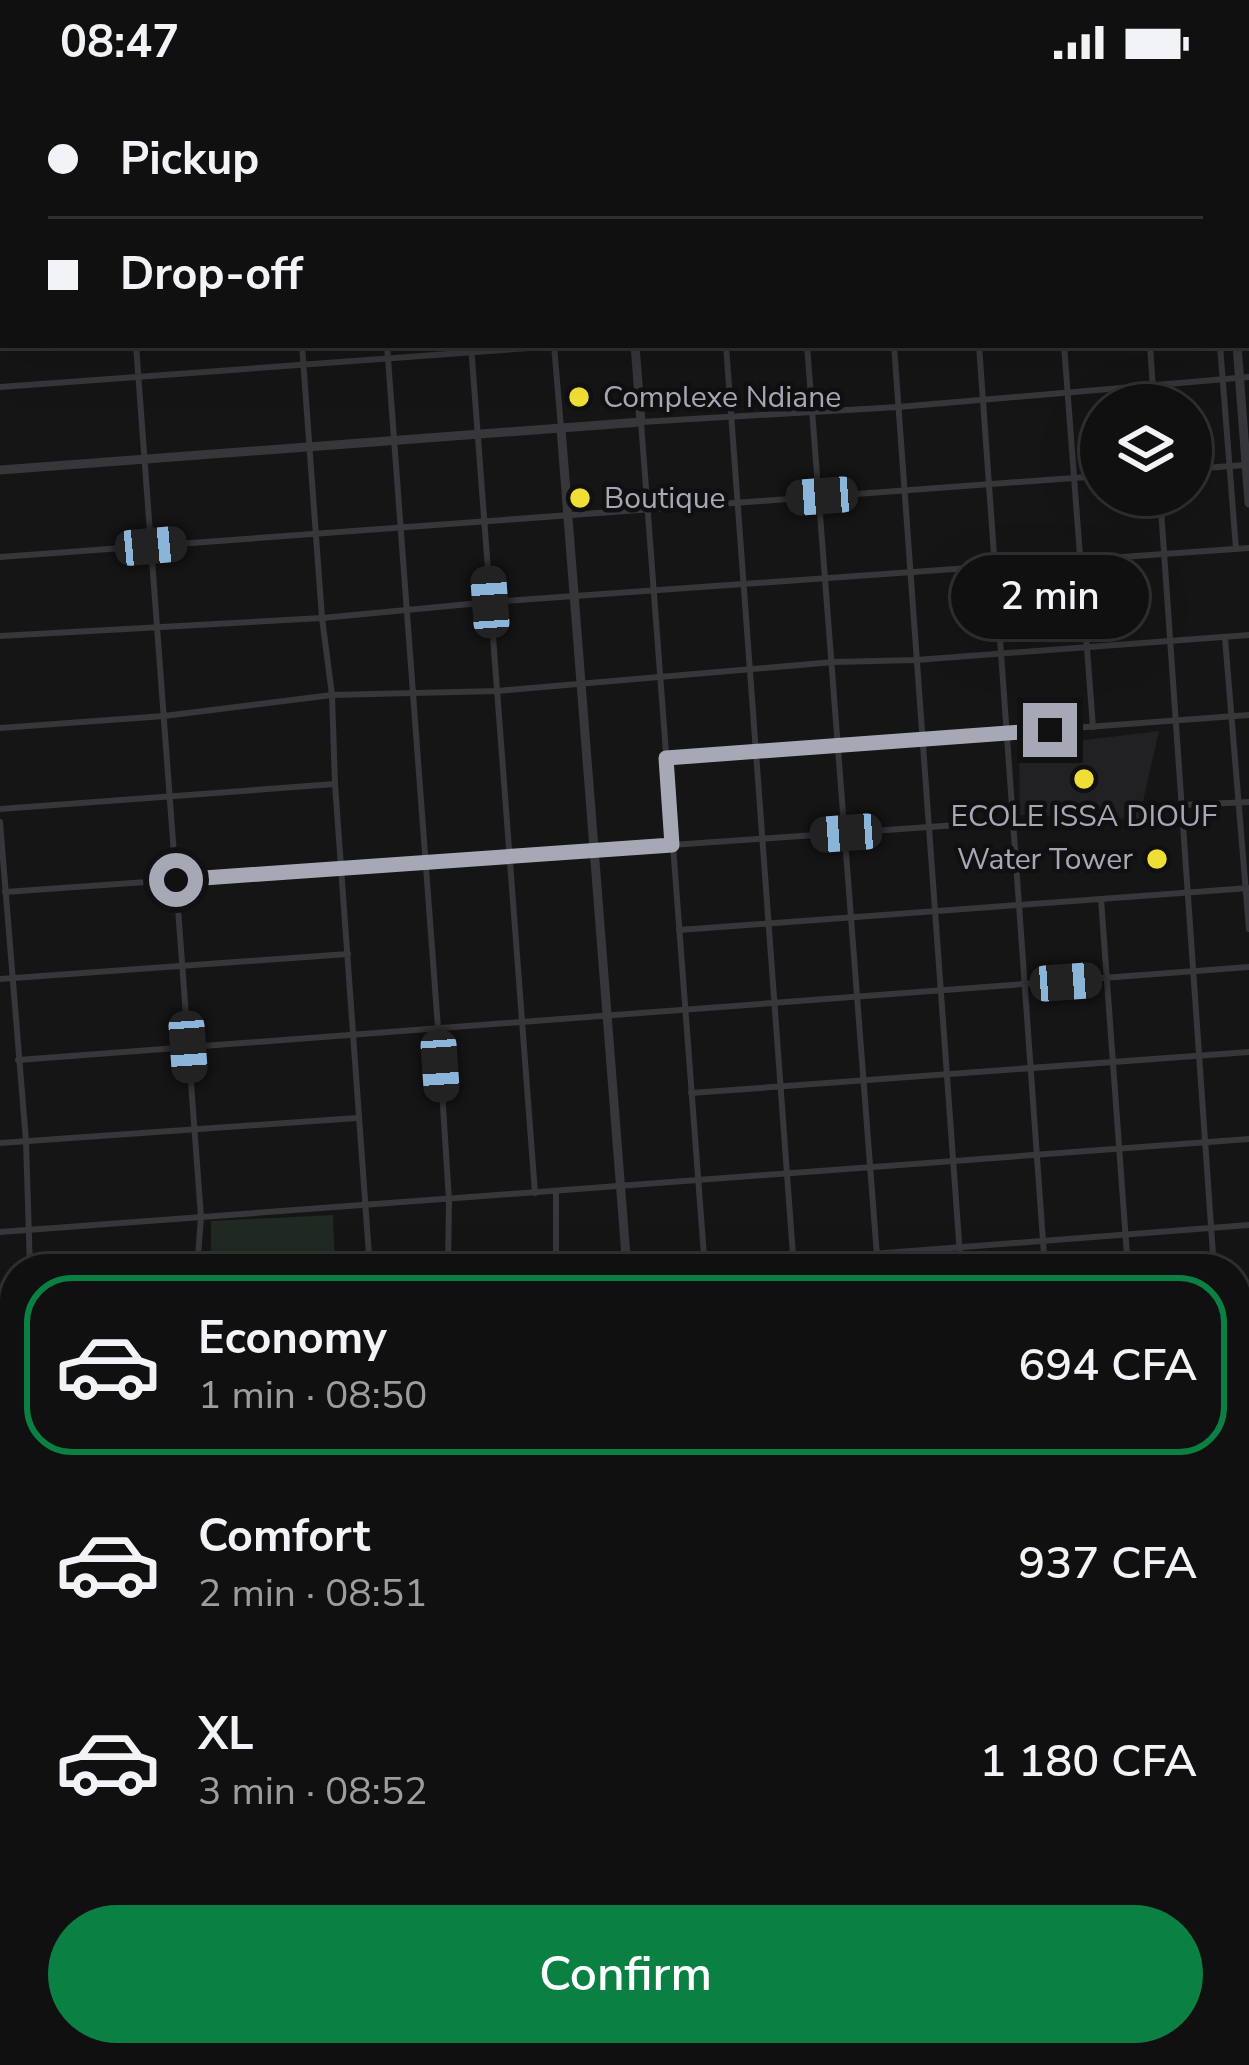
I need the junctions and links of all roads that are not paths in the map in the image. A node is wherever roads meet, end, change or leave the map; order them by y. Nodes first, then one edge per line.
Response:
1 (136, 348) edge
2 (302, 348) edge
3 (387, 348) edge
4 (554, 348) edge
5 (635, 348) edge
6 (726, 348) edge
7 (808, 348) edge
8 (894, 348) edge
9 (980, 348) edge
10 (1064, 348) edge
11 (1150, 348) edge
12 (1220, 348) edge
13 (471, 349) edge
14 (388, 360) junction
15 (304, 365) junction
16 (138, 377) junction
17 (1244, 377) edge
18 (1222, 379) junction
19 (1153, 384) joint
20 (0, 387) edge
21 (1080, 390) edge
22 (1068, 391) junction
23 (985, 397) junction
24 (898, 407) junction
25 (814, 413) junction
26 (730, 416) junction
27 (641, 422) junction
28 (561, 428) junction
29 (478, 434) junction
30 (396, 441) junction
31 (310, 447) junction
32 (145, 459) junction
33 (1248, 465) edge
34 (1229, 466) junction
35 (1212, 467) edge
36 (0, 470) edge
37 (1075, 478) junction
38 (1080, 478) edge
39 (988, 484) junction
40 (903, 490) junction
41 (822, 496) junction
42 (1249, 502) edge
43 (737, 503) junction
44 (647, 509) junction
45 (568, 515) junction
46 (1162, 516) edge
47 (484, 521) junction
48 (401, 526) junction
49 (316, 534) junction
50 (151, 546) junction
51 (1249, 548) edge
52 (1236, 549) junction
53 (1165, 554) junction
54 (0, 557) edge
55 (1081, 560) junction
56 (995, 566) junction
57 (909, 572) junction
58 (827, 578) junction
59 (743, 584) junction
60 (653, 590) junction
61 (574, 596) junction
62 (490, 602) junction
63 (408, 611) junction
64 (322, 619) junction
65 (157, 625) junction
66 (1249, 635) edge
67 (0, 636) edge
68 (1225, 638) junction
69 (1171, 641) junction
70 (1087, 648) junction
71 (1002, 651) junction
72 (916, 660) junction
73 (834, 662) junction
74 (749, 669) junction
75 (659, 676) junction
76 (581, 685) junction
77 (497, 692) junction
78 (332, 695) junction
79 (415, 695) junction
80 (1249, 715) edge
81 (164, 716) junction
82 (1230, 716) junction
83 (1176, 721) junction
84 (1093, 727) junction
85 (0, 728) edge
86 (1007, 733) junction
87 (922, 739) junction
88 (840, 745) junction
89 (756, 752) junction
90 (666, 758) junction
91 (335, 784) junction
92 (170, 796) junction
93 (1238, 802) junction
94 (1249, 802) edge
95 (1182, 805) junction
96 (0, 808) edge
97 (1014, 821) junction
98 (0, 822) edge
99 (928, 827) junction
100 (846, 833) junction
101 (762, 838) junction
102 (672, 845) junction
103 (594, 850) junction
104 (509, 856) junction
105 (425, 863) junction
106 (341, 868) junction
107 (176, 880) junction
108 (1248, 888) edge
109 (5, 892) junction
110 (1188, 892) junction
111 (1101, 899) junction
112 (1020, 905) junction
113 (935, 911) junction
114 (852, 917) junction
115 (3, 922) edge
116 (769, 923) junction
117 (679, 929) junction
118 (1249, 929) edge
119 (348, 954) junction
120 (182, 966) junction
121 (1249, 967) edge
122 (1193, 973) junction
123 (12, 978) junction
124 (0, 979) edge
125 (1107, 979) junction
126 (1026, 985) junction
127 (941, 991) junction
128 (858, 998) junction
129 (775, 1004) junction
130 (685, 1010) junction
131 (607, 1016) junction
132 (522, 1022) junction
133 (438, 1028) junction
134 (354, 1035) junction
135 (188, 1047) junction
136 (1249, 1052) edge
137 (1199, 1055) junction
138 (18, 1060) junction
139 (1113, 1062) junction
140 (1032, 1068) junction
141 (947, 1074) junction
142 (864, 1080) junction
143 (781, 1086) junction
144 (691, 1093) junction
145 (357, 1118) junction
146 (195, 1130) junction
147 (1249, 1139) edge
148 (26, 1141) junction
149 (0, 1143) edge
150 (1205, 1143) junction
151 (1120, 1150) junction
152 (1039, 1155) junction
153 (954, 1162) junction
154 (870, 1168) junction
155 (787, 1174) junction
156 (698, 1180) junction
157 (622, 1186) junction
158 (556, 1191) junction
159 (535, 1193) junction
160 (448, 1200) junction
161 (366, 1205) junction
162 (201, 1217) junction
163 (1249, 1226) edge
164 (1211, 1228) junction
165 (30, 1230) junction
166 (0, 1232) edge
167 (1126, 1235) junction
168 (1045, 1241) junction
169 (960, 1248) junction
170 (30, 1254) edge
171 (197, 1254) edge
172 (369, 1254) edge
173 (448, 1254) edge
174 (556, 1254) edge
175 (626, 1254) edge
176 (704, 1254) edge
177 (793, 1254) edge
178 (877, 1254) joint
179 (960, 1254) edge
180 (1045, 1254) edge
181 (1127, 1254) edge
182 (1213, 1254) edge

1 - 16 street
2 - 15 street
3 - 14 street
4 - 28 street
5 - 27 street
6 - 26 street
7 - 25 street
8 - 24 street
9 - 23 street
10 - 22 street
11 - 19 street
12 - 18 street
13 - 14 street
13 - 29 street
14 - 15 street
14 - 30 street
15 - 16 street
15 - 31 street
16 - 20 street
16 - 32 street
17 - 18 street
17 - 33 street
18 - 19 street
18 - 34 street
21 - 22 street
22 - 23 street
22 - 37 street
23 - 24 street
23 - 39 street
24 - 25 street
24 - 40 street
25 - 26 street
25 - 41 street
26 - 27 street
26 - 43 street
27 - 28 street
27 - 44 street
28 - 29 street
28 - 45 street
29 - 30 street
29 - 47 street
30 - 31 street
30 - 48 street
31 - 32 street
31 - 49 street
32 - 36 street
32 - 50 street
33 - 34 street
33 - 42 street
34 - 35 street
34 - 52 street
37 - 38 street
37 - 39 street
37 - 55 street
39 - 40 street
39 - 56 street
40 - 41 street
40 - 57 street
41 - 43 street
41 - 58 street
43 - 44 street
43 - 59 street
44 - 45 street
44 - 60 street
45 - 47 street
45 - 61 street
46 - 53 street
47 - 48 street
47 - 62 street
48 - 49 street
48 - 63 street
49 - 50 street
49 - 64 street
50 - 54 street
50 - 65 street
51 - 52 street
52 - 53 street
53 - 55 street
53 - 69 street
55 - 56 street
55 - 70 street
56 - 57 street
56 - 71 street
57 - 58 street
57 - 72 street
58 - 59 street
58 - 73 street
59 - 60 street
59 - 74 street
60 - 61 street
60 - 75 street
61 - 62 street
61 - 76 street
62 - 63 street
62 - 77 street
63 - 64 street
63 - 79 street
64 - 65 street
64 - 78 street
65 - 67 street
65 - 81 street
66 - 68 street
68 - 69 street
68 - 82 street
69 - 70 street
69 - 83 street
70 - 71 street
70 - 84 street
71 - 72 street
71 - 86 street
72 - 73 street
72 - 87 street
73 - 74 street
73 - 88 street
74 - 75 street
74 - 89 street
75 - 76 street
75 - 90 street
76 - 77 street
76 - 103 street
77 - 79 street
77 - 104 street
78 - 79 street
78 - 81 street
78 - 91 street
79 - 105 street
80 - 82 street
81 - 85 street
81 - 92 street
82 - 83 street
82 - 93 street
83 - 84 street
83 - 95 street
84 - 86 street
86 - 87 street
86 - 97 street
87 - 88 street
87 - 99 street
88 - 89 street
88 - 100 street
89 - 90 street
89 - 101 street
90 - 102 street
91 - 92 street
91 - 106 street
92 - 96 street
92 - 107 street
93 - 94 street
93 - 95 street
93 - 108 street
95 - 110 street
97 - 99 street
97 - 112 street
98 - 109 street
99 - 100 street
99 - 113 street
100 - 101 street
100 - 114 street
101 - 102 street
101 - 116 street
102 - 103 street
102 - 117 street
103 - 104 street
103 - 131 street
104 - 105 street
104 - 132 street
105 - 106 street
105 - 133 street
106 - 107 street
106 - 119 street
107 - 109 street
107 - 120 street
108 - 110 street
108 - 118 street
109 - 115 street
110 - 111 street
110 - 122 street
111 - 112 street
111 - 125 street
112 - 113 street
112 - 126 street
113 - 114 street
113 - 127 street
114 - 116 street
114 - 128 street
115 - 123 street
116 - 117 street
116 - 129 street
117 - 130 street
119 - 120 street
119 - 134 street
120 - 123 street
120 - 135 street
121 - 122 street
122 - 125 street
122 - 137 street
123 - 124 street
123 - 138 street
125 - 126 street
125 - 139 street
126 - 127 street
126 - 140 street
127 - 128 street
127 - 141 street
128 - 129 street
128 - 142 street
129 - 130 street
129 - 143 street
130 - 131 street
130 - 144 street
131 - 132 street
131 - 157 street
132 - 133 street
132 - 159 street
133 - 134 street
133 - 160 street
134 - 135 street
134 - 145 street
135 - 138 street
135 - 146 street
136 - 137 street
137 - 139 street
137 - 150 street
138 - 148 street
139 - 140 street
139 - 151 street
140 - 141 street
140 - 152 street
141 - 142 street
141 - 153 street
142 - 143 street
142 - 154 street
143 - 144 street
143 - 155 street
144 - 156 street
145 - 146 street
145 - 161 street
146 - 148 street
146 - 162 street
147 - 150 street
148 - 149 street
148 - 165 street
150 - 151 street
150 - 164 street
151 - 152 street
151 - 167 street
152 - 153 street
152 - 168 street
153 - 154 street
153 - 169 street
154 - 155 street
154 - 178 street
155 - 156 street
155 - 177 street
156 - 157 street
156 - 176 street
157 - 158 street
157 - 175 street
158 - 159 street
158 - 174 street
159 - 160 street
160 - 161 street
160 - 173 street
161 - 162 street
161 - 172 street
162 - 165 street
162 - 171 street
163 - 164 street
164 - 167 street
164 - 182 street
165 - 166 street
165 - 170 street
167 - 168 street
167 - 181 street
168 - 169 street
168 - 180 street
169 - 178 street
169 - 179 street

